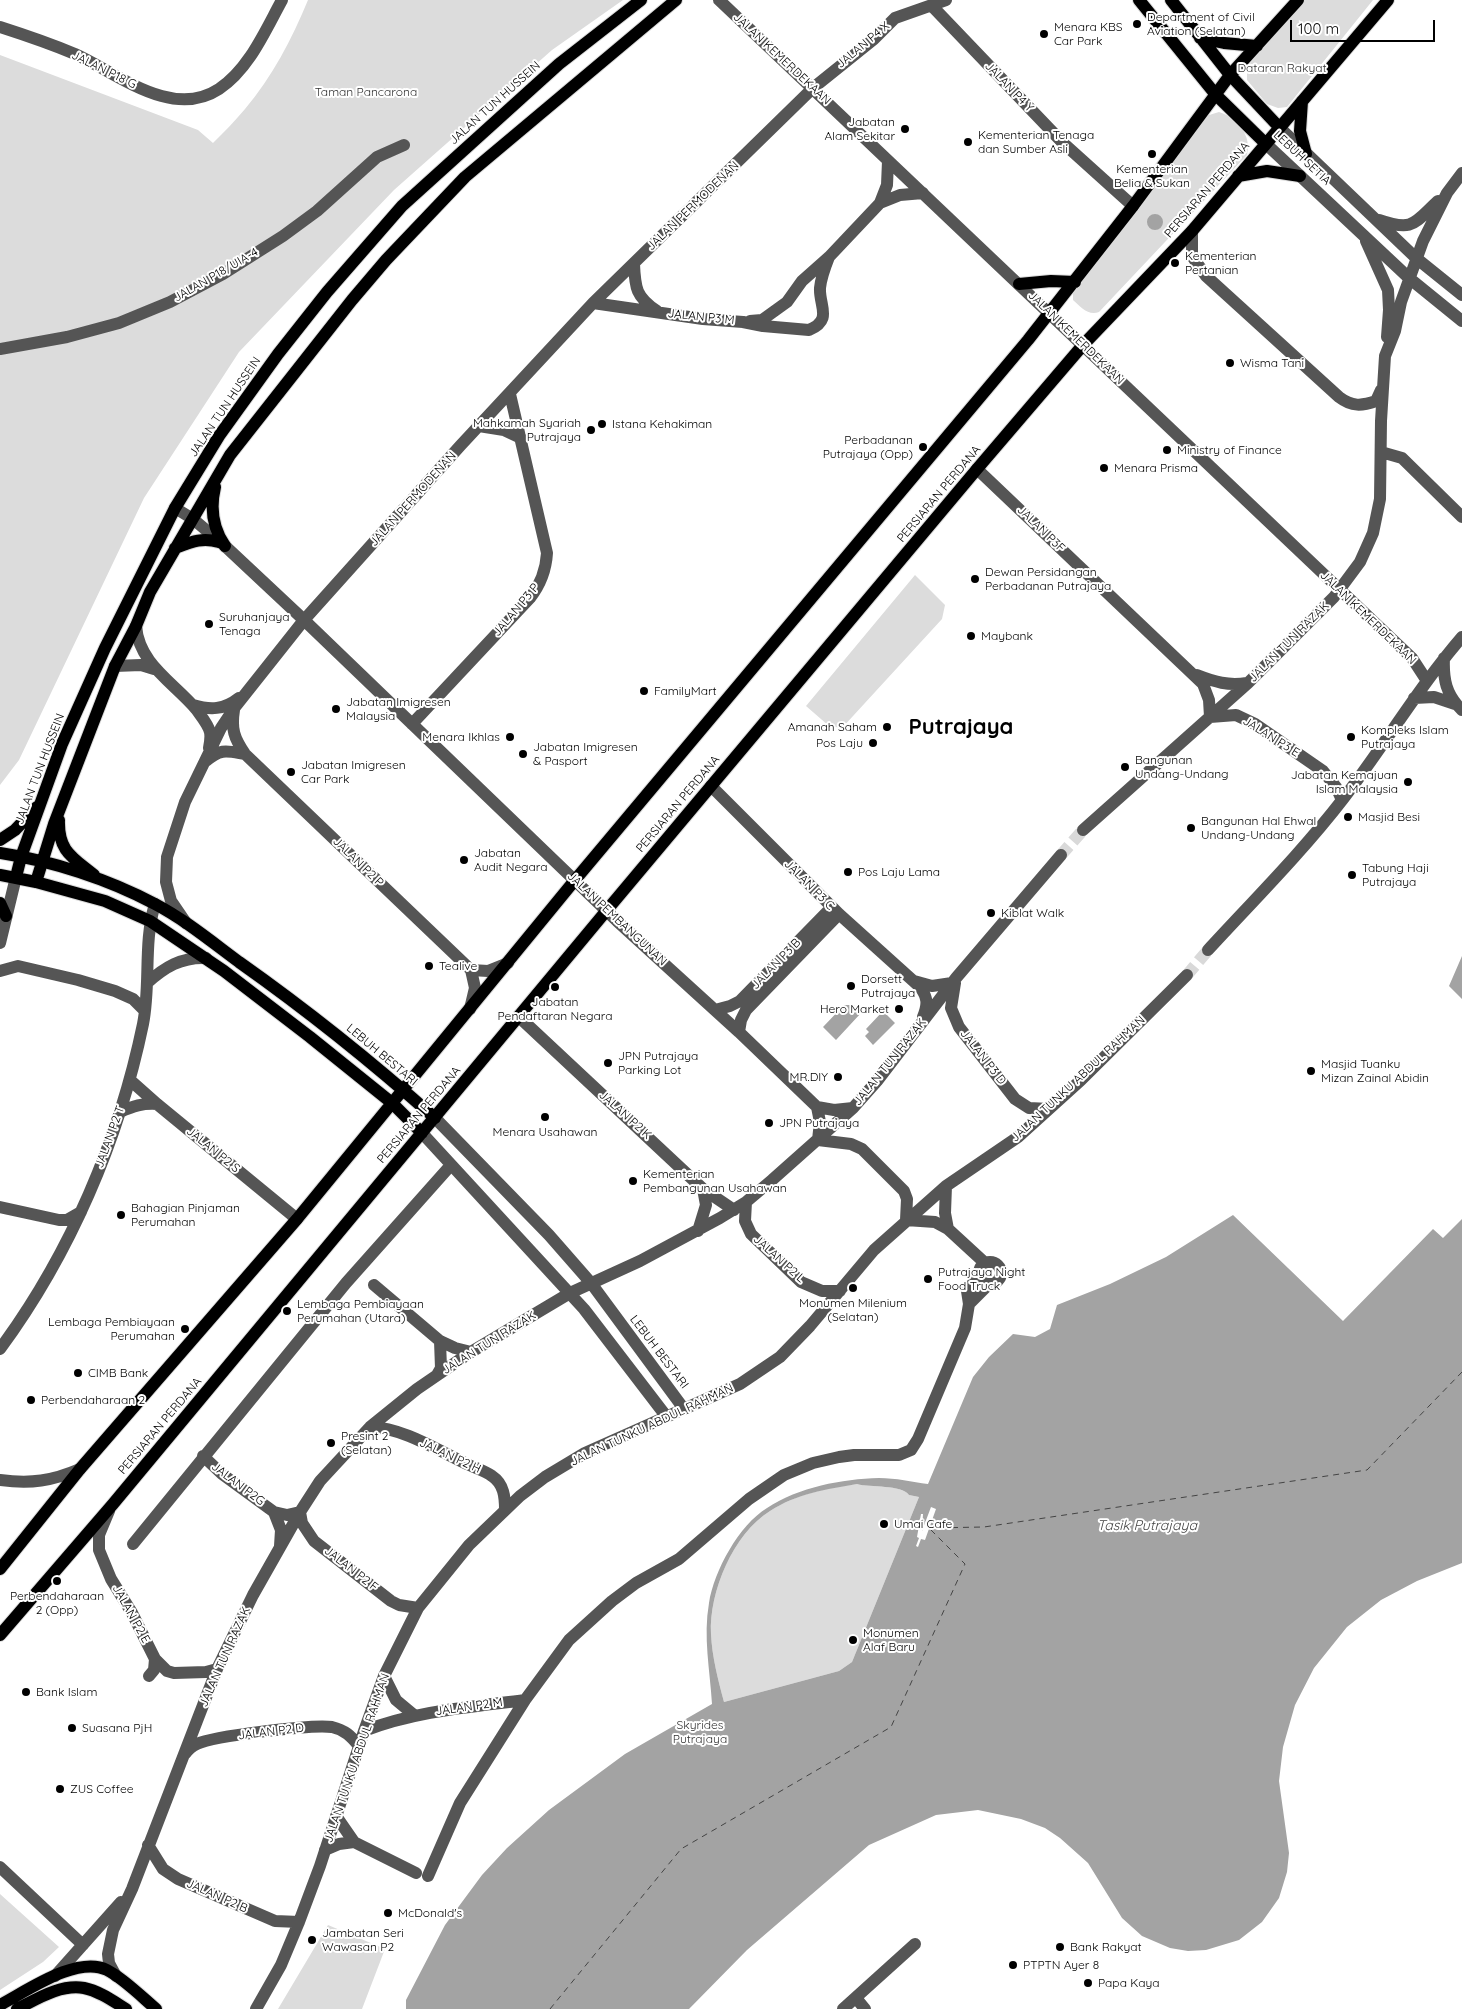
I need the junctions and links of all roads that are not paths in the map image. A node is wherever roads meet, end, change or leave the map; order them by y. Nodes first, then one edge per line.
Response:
1 (282, 0) edge
2 (641, 0) edge
3 (676, 0) edge
4 (719, 0) edge
5 (946, 0) edge
6 (1139, 0) edge
7 (1170, 0) edge
8 (1298, 0) edge
9 (1388, 0) edge
10 (932, 6) junction
11 (0, 27) edge
12 (1200, 38) junction
13 (1257, 46) junction
14 (1230, 75) junction
15 (813, 88) junction
16 (1216, 95) junction
17 (1302, 101) junction
18 (1279, 127) junction
19 (1265, 143) junction
20 (404, 145) dead end
21 (1306, 154) junction
22 (888, 161) junction
23 (1462, 173) edge
24 (1238, 176) junction
25 (1300, 176) junction
26 (923, 193) junction
27 (1448, 193) junction
28 (880, 203) junction
29 (1133, 206) junction
30 (1374, 218) junction
31 (1192, 231) junction
32 (1364, 236) junction
33 (829, 257) junction
34 (1416, 258) junction
35 (634, 264) junction
36 (1409, 278) junction
37 (1075, 282) junction
38 (1019, 284) junction
39 (1462, 295) edge
40 (790, 298) junction
41 (593, 303) junction
42 (822, 304) junction
43 (659, 312) junction
44 (1049, 314) junction
45 (1462, 321) edge
46 (743, 322) junction
47 (798, 330) junction
48 (1083, 345) junction
49 (0, 349) edge
50 (1385, 356) junction
51 (1383, 386) junction
52 (510, 394) junction
53 (479, 426) junction
54 (521, 438) junction
55 (1381, 452) junction
56 (230, 455) junction
57 (978, 469) junction
58 (175, 508) junction
59 (1462, 518) edge
60 (193, 519) junction
61 (222, 544) junction
62 (175, 548) junction
63 (1340, 591) junction
64 (304, 620) junction
65 (136, 626) junction
66 (1462, 637) edge
67 (1444, 658) junction
68 (115, 666) junction
69 (154, 670) junction
70 (1192, 673) junction
71 (1427, 681) junction
72 (1248, 683) junction
73 (243, 695) junction
74 (1414, 698) junction
75 (192, 705) junction
76 (235, 707) junction
77 (1459, 707) edge
78 (1210, 717) junction
79 (412, 724) junction
80 (245, 754) junction
81 (207, 758) junction
82 (711, 786) junction
83 (66, 793) junction
84 (1342, 800) junction
85 (40, 803) junction
86 (1083, 830) tunnel mouth
87 (0, 840) edge
88 (0, 853) edge
89 (1061, 854) tunnel mouth
90 (21, 856) junction
91 (41, 861) junction
92 (0, 875) edge
93 (16, 877) junction
94 (575, 880) junction
95 (102, 881) junction
96 (36, 882) junction
97 (0, 903) edge
98 (155, 904) junction
99 (607, 910) junction
100 (835, 911) junction
101 (6, 916) junction
102 (150, 921) junction
103 (187, 925) junction
104 (0, 943) edge
105 (1208, 950) tunnel mouth
106 (206, 958) junction
107 (508, 963) junction
108 (471, 970) junction
109 (0, 971) edge
110 (1186, 975) tunnel mouth
111 (912, 979) junction
112 (954, 980) junction
113 (146, 983) junction
114 (470, 1009) junction
115 (144, 1010) junction
116 (715, 1010) junction
117 (519, 1017) junction
118 (921, 1024) junction
119 (739, 1032) junction
120 (130, 1080) junction
121 (403, 1090) junction
122 (157, 1104) junction
123 (392, 1104) junction
124 (817, 1107) junction
125 (853, 1108) junction
126 (1048, 1109) junction
127 (120, 1112) junction
128 (434, 1118) junction
129 (422, 1133) junction
130 (818, 1140) junction
131 (451, 1165) junction
132 (946, 1186) junction
133 (703, 1189) junction
134 (746, 1202) junction
135 (0, 1207) edge
136 (734, 1210) junction
137 (81, 1212) junction
138 (297, 1219) junction
139 (906, 1220) junction
140 (948, 1229) junction
141 (698, 1231) junction
142 (591, 1284) junction
143 (374, 1286) dead end
144 (840, 1291) junction
145 (570, 1293) junction
146 (440, 1341) junction
147 (1, 1347) edge
148 (471, 1352) junction
149 (437, 1375) junction
150 (684, 1409) junction
151 (666, 1416) junction
152 (370, 1427) junction
153 (203, 1456) junction
154 (80, 1469) junction
155 (0, 1480) edge
156 (113, 1504) junction
157 (504, 1510) junction
158 (274, 1512) junction
159 (300, 1512) junction
160 (133, 1544) dead end
161 (280, 1548) junction
162 (0, 1569) edge
163 (418, 1608) junction
164 (0, 1635) edge
165 (154, 1659) junction
166 (218, 1668) junction
167 (149, 1676) dead end
168 (384, 1676) junction
169 (525, 1700) junction
170 (414, 1715) junction
171 (364, 1731) junction
172 (359, 1746) junction
173 (182, 1758) junction
174 (336, 1816) junction
175 (354, 1842) junction
176 (148, 1845) junction
177 (325, 1850) junction
178 (0, 1868) edge
179 (132, 1889) junction
180 (299, 1922) junction
181 (915, 1944) dead end
182 (83, 1945) junction
183 (55, 1976) junction
184 (116, 1976) junction
185 (856, 1998) junction
186 (0, 2005) edge
187 (17, 2009) edge
188 (126, 2009) edge
189 (130, 2009) edge
190 (156, 2009) edge
191 (256, 2009) edge
192 (843, 2009) edge
193 (864, 2009) edge

1 - 11 street, JALAN P18 G
2 - 58 main road, JALAN TUN HUSSEIN
3 - 56 main road
4 - 15 street, JALAN KEMERDEKAAN
5 - 10 street, JALAN P4 X
6 - 16 main road, LEBUH SETIA
7 - 12 main road, LEBUH SETIA
8 - 13 main road
9 - 17 main road, PERSIARAN PERDANA
10 - 15 street, JALAN P4 X
10 - 29 street, JALAN P4 Y
12 - 13 main road
12 - 14 main road, LEBUH SETIA
13 - 14 main road
14 - 16 main road
14 - 18 main road, LEBUH SETIA
15 - 22 street, JALAN KEMERDEKAAN
15 - 35 street, JALAN PERMODENAN
16 - 19 main road, LEBUH SETIA
16 - 29 main road
17 - 18 main road, PERSIARAN PERDANA
17 - 21 main road
18 - 19 main road, PERSIARAN PERDANA
18 - 21 street, LEBUH SETIA
19 - 24 main road, PERSIARAN PERDANA
19 - 25 street, LEBUH SETIA
20 - 49 street, JALAN P18/UIA-4
21 - 30 street, LEBUH SETIA
22 - 26 street, JALAN KEMERDEKAAN
22 - 28 street, JALAN P3 M
23 - 27 street
24 - 25 main road
24 - 31 main road, PERSIARAN PERDANA
25 - 32 street, LEBUH SETIA
26 - 28 street, JALAN P3 M
26 - 38 street, JALAN KEMERDEKAAN
27 - 30 street
27 - 34 street, JALAN TUN RAZAK
28 - 33 street, JALAN P3 M
29 - 37 main road
30 - 34 street, LEBUH SETIA
31 - 48 main road, PERSIARAN PERDANA
31 - 51 street
32 - 36 street, LEBUH SETIA
32 - 50 street
33 - 40 street, JALAN P3 M
33 - 42 street, JALAN P3 M
34 - 36 street, JALAN TUN RAZAK
34 - 39 street, LEBUH SETIA
35 - 41 street, JALAN PERMODENAN
35 - 43 street, JALAN P3 M
36 - 45 street, LEBUH SETIA
36 - 50 street, JALAN TUN RAZAK
37 - 38 main road
37 - 44 main road
38 - 44 street, JALAN KEMERDEKAAN
40 - 42 street
40 - 46 street, JALAN P3 M
40 - 47 street
41 - 43 street, JALAN P3 M
41 - 52 street, JALAN PERMODENAN
42 - 47 street, JALAN P3 M
43 - 46 street, JALAN P3 M
44 - 48 street, JALAN KEMERDEKAAN
44 - 94 main road
46 - 47 street, JALAN P3 M
48 - 57 main road, PERSIARAN PERDANA
48 - 63 street, JALAN KEMERDEKAAN
50 - 51 street, JALAN TUN RAZAK
51 - 55 street, JALAN TUN RAZAK
52 - 53 street, JALAN PERMODENAN
52 - 54 street, JALAN P3 P
53 - 54 street
53 - 64 street, JALAN PERMODENAN
54 - 79 street, JALAN P3 P
55 - 59 street
55 - 63 street, JALAN TUN RAZAK
56 - 60 main road
56 - 61 main road
57 - 70 street, JALAN P3F
57 - 82 main road, PERSIARAN PERDANA
58 - 60 street, JALAN PEMBANGUNAN
58 - 85 main road, JALAN TUN HUSSEIN
60 - 61 street, JALAN PEMBANGUNAN
60 - 62 main road
61 - 62 main road
61 - 64 street, JALAN PEMBANGUNAN
62 - 65 main road
63 - 71 street, JALAN KEMERDEKAAN
63 - 72 street, JALAN TUN RAZAK
64 - 73 street, JALAN PERMODENAN
64 - 79 street, JALAN PEMBANGUNAN
65 - 68 main road
65 - 69 street
66 - 67 street
67 - 71 street
67 - 77 street
68 - 69 street
68 - 83 main road
69 - 75 street
70 - 72 street, JALAN P3F
70 - 78 street, JALAN P3F
71 - 74 street
72 - 78 street, JALAN TUN RAZAK
73 - 75 street
73 - 76 street, JALAN PERMODENAN
74 - 77 street
74 - 84 street
75 - 81 street
76 - 80 street, JALAN P2 P
76 - 81 street, JALAN PERMODENAN
78 - 84 street, JALAN P3 E
78 - 86 street, JALAN TUN RAZAK
79 - 94 street, JALAN PEMBANGUNAN
80 - 81 street
80 - 108 street, JALAN P2 P
81 - 103 street, JALAN PERMODENAN
82 - 99 main road, PERSIARAN PERDANA
82 - 100 street, JALAN P3 C
83 - 91 main road
83 - 95 main road
84 - 105 street
85 - 87 main road
85 - 90 main road, JALAN TUN HUSSEIN
88 - 90 main road, LEBUH BESTARI
89 - 112 street, JALAN TUN RAZAK
90 - 91 main road, LEBUH BESTARI
90 - 93 main road, JALAN TUN HUSSEIN
91 - 95 main road, LEBUH BESTARI
91 - 96 main road
92 - 93 main road
93 - 96 main road
93 - 101 street, JALAN TUN HUSSEIN
94 - 99 street, JALAN PEMBANGUNAN
94 - 107 main road
95 - 98 main road, LEBUH BESTARI
96 - 102 main road
97 - 101 main road
98 - 102 street, JALAN P2 T
98 - 103 main road, LEBUH BESTARI
99 - 116 street, JALAN PEMBANGUNAN
99 - 117 main road, PERSIARAN PERDANA
100 - 111 street, JALAN P3 C
100 - 116 street, JALAN P3 B
100 - 119 street, JALAN P3 B
101 - 104 street, JALAN TUN HUSSEIN
102 - 106 main road
102 - 113 street, JALAN P2 T
103 - 121 main road, LEBUH BESTARI
106 - 113 street
106 - 123 main road
107 - 108 street
107 - 114 main road
108 - 114 street
109 - 115 street
110 - 126 street, JALAN TUNKU ABDUL RAHMAN
111 - 112 street, JALAN P3 C
111 - 118 street, JALAN P3 C
112 - 118 street, JALAN TUN RAZAK
112 - 126 street, JALAN P3 D
113 - 115 street, JALAN P2 T
114 - 121 main road
115 - 120 street, JALAN P2 T
116 - 119 street, JALAN PEMBANGUNAN
117 - 128 main road, PERSIARAN PERDANA
117 - 133 street, JALAN P2 K
118 - 125 street, JALAN TUN RAZAK
119 - 124 street, JALAN PEMBANGUNAN
120 - 122 street, JALAN P2 S
120 - 127 street, JALAN P2 T
121 - 123 main road
121 - 128 main road, LEBUH BESTARI
122 - 127 street
122 - 138 street, JALAN P2 S
123 - 129 main road
123 - 138 main road
124 - 125 street
124 - 130 street
125 - 130 street, JALAN TUN RAZAK
126 - 132 street, JALAN TUNKU ABDUL RAHMAN
127 - 137 street, JALAN P2 T
128 - 129 main road, PERSIARAN PERDANA
128 - 142 street, LEBUH BESTARI
129 - 131 street
129 - 156 main road, PERSIARAN PERDANA
130 - 134 street, JALAN TUN RAZAK
130 - 139 street
131 - 145 street
131 - 153 street
132 - 139 street, JALAN TUNKU ABDUL RAHMAN
132 - 140 street
133 - 136 street, JALAN P2 K
133 - 141 street
134 - 136 street, JALAN TUN RAZAK
134 - 144 street, JALAN P2 L
135 - 137 street
136 - 141 street, JALAN TUN RAZAK
137 - 147 street, JALAN P2 T
138 - 154 main road
139 - 140 street
139 - 144 street, JALAN TUNKU ABDUL RAHMAN
140 - 169 street
141 - 142 street, JALAN TUN RAZAK
142 - 145 street, JALAN TUN RAZAK
142 - 150 street, LEBUH BESTARI
143 - 146 street
144 - 150 street, JALAN TUNKU ABDUL RAHMAN
145 - 148 street, JALAN TUN RAZAK
145 - 151 street
146 - 148 street
146 - 149 street
148 - 149 street, JALAN TUN RAZAK
149 - 152 street, JALAN TUN RAZAK
150 - 151 street, JALAN TUNKU ABDUL RAHMAN
151 - 157 street, JALAN TUNKU ABDUL RAHMAN
152 - 157 street, JALAN P2 H
152 - 159 street, JALAN TUN RAZAK
153 - 158 street, JALAN P2G
153 - 160 street
154 - 155 street
154 - 162 main road
156 - 164 main road, PERSIARAN PERDANA
156 - 165 street, JALAN P2 E
157 - 163 street, JALAN TUNKU ABDUL RAHMAN
158 - 159 street
158 - 161 street
159 - 161 street, JALAN TUN RAZAK
159 - 163 street, JALAN P2 F
161 - 166 street, JALAN TUN RAZAK
163 - 168 street, JALAN TUNKU ABDUL RAHMAN
165 - 166 street, JALAN P2 E
165 - 167 street
166 - 173 street, JALAN TUN RAZAK
168 - 170 street
168 - 171 street, JALAN TUNKU ABDUL RAHMAN
169 - 170 street, JALAN P2 M
169 - 175 street
170 - 171 street, JALAN P2 M
171 - 172 street, JALAN TUNKU ABDUL RAHMAN
172 - 173 street, JALAN P2 D
172 - 174 street, JALAN TUNKU ABDUL RAHMAN
173 - 176 street, JALAN TUN RAZAK
174 - 175 street
174 - 177 street, JALAN TUNKU ABDUL RAHMAN
175 - 177 street
176 - 179 street, JALAN TUN RAZAK
176 - 180 street, JALAN P2 B
177 - 180 street, JALAN TUNKU ABDUL RAHMAN
178 - 182 street
179 - 182 street
179 - 184 street, JALAN TUN RAZAK
180 - 191 street, JALAN TUNKU ABDUL RAHMAN
181 - 185 street
182 - 183 street
183 - 184 main road
183 - 186 main road
184 - 189 main road
184 - 190 main road
185 - 192 street
185 - 193 street
187 - 188 main road

